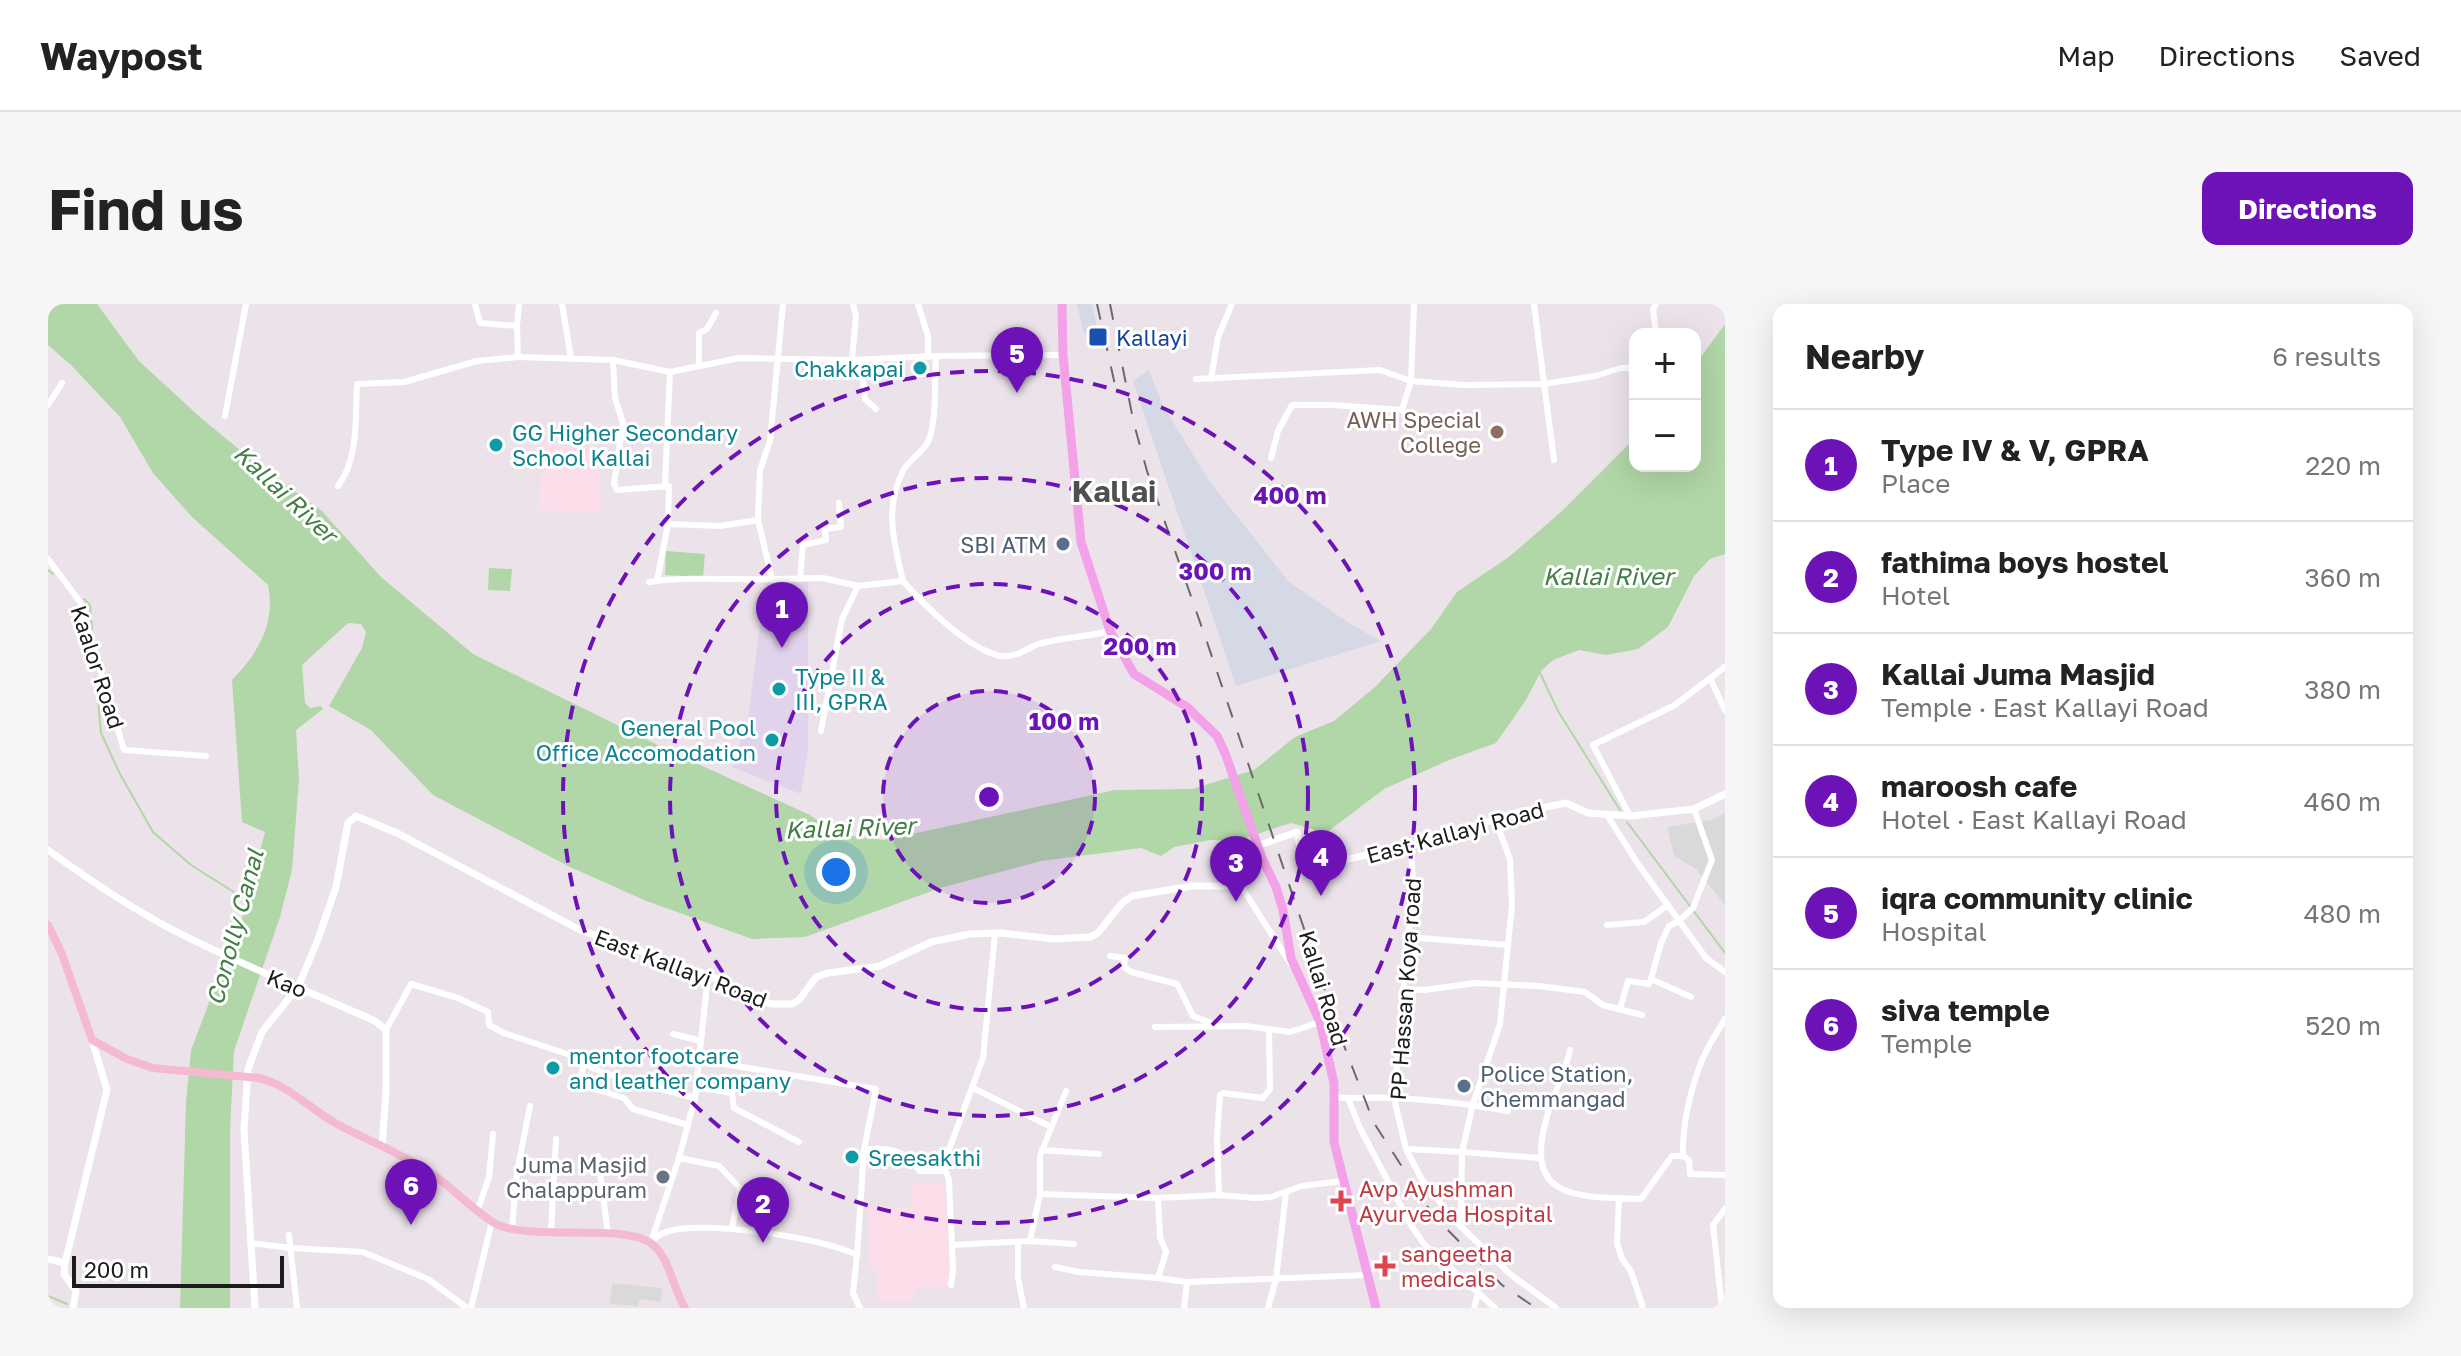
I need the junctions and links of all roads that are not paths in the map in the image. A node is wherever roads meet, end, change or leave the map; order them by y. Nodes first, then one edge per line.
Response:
1 (246, 304) edge
2 (475, 304) edge
3 (519, 304) edge
4 (562, 304) edge
5 (783, 304) edge
6 (853, 304) edge
7 (918, 304) edge
8 (1062, 304) edge
9 (1232, 304) edge
10 (1414, 304) edge
11 (1534, 304) edge
12 (1656, 304) edge
13 (716, 313) dead end
14 (517, 326) junction
15 (1655, 328) edge
16 (1063, 355) junction
17 (932, 356) junction
18 (518, 357) junction
19 (571, 358) junction
20 (777, 359) junction
21 (613, 360) junction
22 (852, 360) junction
23 (861, 360) junction
24 (699, 366) junction
25 (1629, 368) edge
26 (670, 372) junction
27 (1196, 379) dead end
28 (1211, 379) junction
29 (1411, 381) junction
30 (62, 383) dead end
31 (1544, 384) junction
32 (48, 405) edge
33 (876, 409) dead end
34 (225, 416) dead end
35 (1271, 458) dead end
36 (1554, 460) dead end
37 (665, 485) junction
38 (338, 486) dead end
39 (839, 503) dead end
40 (758, 520) junction
41 (668, 524) junction
42 (48, 559) edge
43 (772, 579) junction
44 (800, 579) junction
45 (903, 581) junction
46 (858, 586) junction
47 (1110, 631) junction
48 (1725, 667) edge
49 (1710, 678) junction
50 (1725, 710) edge
51 (821, 731) dead end
52 (206, 756) dead end
53 (1725, 794) edge
54 (1694, 809) junction
55 (1607, 815) junction
56 (1630, 816) junction
57 (1495, 819) junction
58 (1411, 846) junction
59 (48, 850) edge
60 (1241, 886) junction
61 (1668, 905) junction
62 (1679, 921) junction
63 (48, 925) edge
64 (1607, 925) dead end
65 (995, 933) junction
66 (1407, 937) junction
67 (1508, 945) junction
68 (1110, 956) dead end
69 (1297, 972) junction
70 (1725, 972) edge
71 (708, 975) junction
72 (1651, 979) junction
73 (1504, 984) junction
74 (298, 987) junction
75 (1403, 989) junction
76 (1691, 997) dead end
77 (1620, 1009) junction
78 (1642, 1015) dead end
79 (1725, 1019) edge
80 (1320, 1022) junction
81 (1214, 1025) junction
82 (1155, 1027) dead end
83 (1269, 1029) junction
84 (386, 1030) junction
85 (673, 1034) dead end
86 (92, 1040) junction
87 (701, 1041) junction
88 (1570, 1050) dead end
89 (699, 1060) junction
90 (585, 1063) junction
91 (696, 1087) junction
92 (973, 1088) junction
93 (1066, 1091) dead end
94 (1332, 1097) junction
95 (695, 1098) junction
96 (1348, 1098) junction
97 (1394, 1098) junction
98 (1473, 1104) junction
99 (530, 1106) dead end
100 (1508, 1111) dead end
101 (688, 1125) junction
102 (1051, 1127) junction
103 (493, 1134) dead end
104 (556, 1139) dead end
105 (799, 1142) dead end
106 (382, 1147) junction
107 (1406, 1149) junction
108 (864, 1150) junction
109 (1042, 1150) junction
110 (1462, 1152) junction
111 (1099, 1154) dead end
112 (598, 1156) dead end
113 (1683, 1156) junction
114 (679, 1158) junction
115 (1539, 1158) junction
116 (946, 1171) junction
117 (1725, 1175) edge
118 (1343, 1181) junction
119 (1286, 1192) junction
120 (1040, 1194) junction
121 (1219, 1195) junction
122 (1158, 1198) junction
123 (1619, 1198) junction
124 (478, 1209) junction
125 (1725, 1209) edge
126 (492, 1221) junction
127 (1461, 1227) junction
128 (512, 1228) junction
129 (732, 1228) junction
130 (551, 1232) junction
131 (608, 1234) junction
132 (289, 1235) dead end
133 (1030, 1241) junction
134 (651, 1242) junction
135 (250, 1243) junction
136 (1018, 1243) junction
137 (1074, 1244) dead end
138 (952, 1245) junction
139 (291, 1248) junction
140 (857, 1255) junction
141 (48, 1259) edge
142 (65, 1263) junction
143 (1055, 1267) dead end
144 (1367, 1275) junction
145 (1158, 1278) junction
146 (1276, 1279) junction
147 (1187, 1282) junction
148 (951, 1285) dead end
149 (1478, 1294) junction
150 (73, 1308) edge
151 (255, 1308) edge
152 (297, 1308) edge
153 (469, 1308) edge
154 (685, 1308) edge
155 (860, 1308) edge
156 (1024, 1308) edge
157 (1184, 1308) edge
158 (1268, 1308) edge
159 (1376, 1308) edge
160 (1474, 1308) edge
161 (1495, 1308) edge
162 (1556, 1308) edge
163 (1643, 1308) edge
164 (1722, 1308) edge

1 - 34 street
2 - 14 street
3 - 14 street
4 - 19 street
5 - 20 street
6 - 22 street
7 - 17 street
8 - 16 main road, Kallai Road
9 - 28 street
10 - 29 street
11 - 31 street
12 - 15 street
13 - 24 street
14 - 18 street
16 - 17 street
16 - 47 main road, Kallai Road
17 - 23 street
17 - 45 street
18 - 19 street
18 - 38 street
19 - 21 street
20 - 22 street
20 - 24 street
20 - 40 street
21 - 26 street
21 - 37 street
22 - 23 street
23 - 33 street
24 - 26 street
25 - 31 street
26 - 37 street
27 - 28 street
28 - 29 street
29 - 31 street
29 - 35 street
30 - 32 street
31 - 36 street
37 - 41 street
39 - 44 street
40 - 41 street
40 - 43 street
41 - 43 street
42 - 52 street, Kaalor Road
43 - 44 street
44 - 46 street
45 - 46 street
45 - 47 street
46 - 51 street
47 - 69 main road, Kallai Road
48 - 49 street
49 - 50 street
49 - 56 street
53 - 54 street, East Kallayi Road
54 - 56 street, East Kallayi Road
54 - 62 street
55 - 56 street, East Kallayi Road
55 - 57 street, East Kallayi Road
55 - 61 street
57 - 58 street, East Kallayi Road
57 - 67 street
58 - 60 street, East Kallayi Road
58 - 66 street, PP Hassan Koya road
59 - 74 street, Kao
60 - 65 street, East Kallayi Road
60 - 69 street
61 - 62 street
61 - 64 street
62 - 70 street
62 - 72 street
63 - 86 main road
65 - 71 street, East Kallayi Road
65 - 92 street
66 - 67 street
66 - 75 street, PP Hassan Koya road
67 - 73 street
68 - 81 street
69 - 80 main road, Kallai Road
71 - 74 street, East Kallayi Road
71 - 87 street
72 - 76 street
72 - 77 street
73 - 75 street
73 - 77 street
73 - 98 street
74 - 84 street, Kao
74 - 135 street, East Kallayi Road
75 - 97 street, PP Hassan Koya road
77 - 78 street
79 - 113 street
80 - 83 street
80 - 94 main road, Kallai Road
81 - 82 street
81 - 83 street
83 - 121 street
84 - 90 street
84 - 106 street
85 - 87 street
86 - 106 main road
86 - 142 street
87 - 89 street
88 - 115 street
89 - 91 street
89 - 108 street
90 - 95 street
90 - 101 street
91 - 95 street
91 - 105 street
92 - 102 street
92 - 116 street
93 - 102 street
94 - 96 street
94 - 118 main road, Kallai Road
95 - 101 street
96 - 97 street
96 - 149 street
97 - 98 street
97 - 107 street, PP Hassan Koya road
98 - 100 street
98 - 110 street
99 - 128 street
101 - 114 street
102 - 109 street
103 - 124 street
104 - 130 street
106 - 124 main road
107 - 110 street
107 - 127 street, PP Hassan Koya road
108 - 116 street
108 - 140 street
109 - 111 street
109 - 120 street
110 - 115 street
110 - 127 street
112 - 131 street
113 - 117 street
113 - 123 street
114 - 129 street
114 - 134 street
115 - 123 street
116 - 138 street
118 - 119 street
118 - 144 main road, Kallai Road
119 - 121 street
119 - 146 street
120 - 122 street
120 - 133 street
121 - 122 street
122 - 145 street
123 - 163 street
124 - 126 main road
125 - 164 street
126 - 128 main road
126 - 153 street
127 - 162 street, PP Hassan Koya road
128 - 130 main road
129 - 134 street
129 - 140 street
130 - 131 main road
131 - 134 main road
132 - 139 street
133 - 136 street
133 - 137 street
134 - 154 main road
135 - 139 street
135 - 151 street, East Kallayi Road
136 - 138 street
136 - 156 street
138 - 148 street
139 - 152 street
139 - 153 street
140 - 155 street
141 - 142 street
142 - 150 street
143 - 145 street
144 - 146 street
144 - 159 main road, Kallai Road
145 - 147 street
146 - 147 street
146 - 158 street
147 - 157 street
149 - 160 street
149 - 161 street

